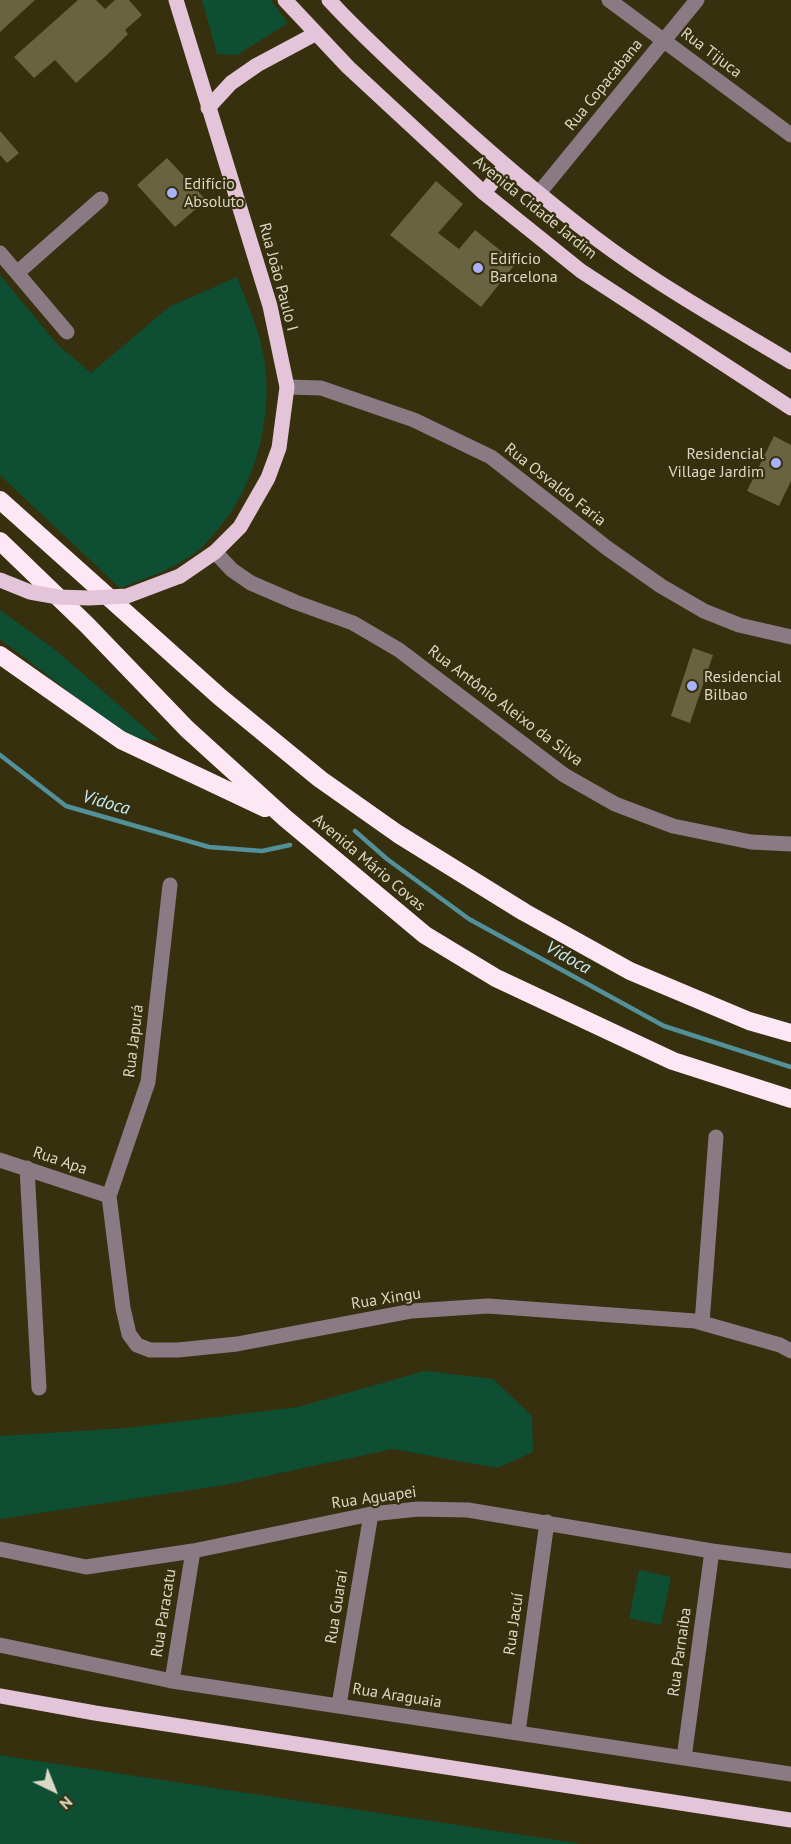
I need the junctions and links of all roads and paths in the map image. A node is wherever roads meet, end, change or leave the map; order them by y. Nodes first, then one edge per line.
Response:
1 (176, 0) edge
2 (285, 0) edge
3 (329, 0) edge
4 (609, 0) edge
5 (697, 0) edge
6 (315, 34) junction
7 (664, 40) junction
8 (208, 108) junction
9 (791, 135) edge
10 (505, 166) junction
11 (484, 193) junction
12 (539, 193) junction
13 (101, 199) dead end
14 (0, 253) edge
15 (17, 273) junction
16 (67, 332) dead end
17 (791, 362) edge
18 (286, 387) junction
19 (791, 408) edge
20 (0, 500) edge
21 (0, 541) edge
22 (215, 552) junction
23 (0, 580) edge
24 (791, 637) edge
25 (0, 655) edge
26 (285, 818) junction
27 (788, 845) edge
28 (170, 885) dead end
29 (791, 1033) edge
30 (791, 1099) edge
31 (716, 1137) dead end
32 (0, 1160) edge
33 (27, 1168) junction
34 (109, 1196) junction
35 (702, 1323) junction
36 (791, 1351) edge
37 (39, 1388) dead end
38 (371, 1514) junction
39 (547, 1522) junction
40 (0, 1549) edge
41 (193, 1551) junction
42 (712, 1551) junction
43 (791, 1561) edge
44 (0, 1645) edge
45 (172, 1681) junction
46 (0, 1696) edge
47 (339, 1705) junction
48 (518, 1732) junction
49 (684, 1758) junction
50 (791, 1774) edge
51 (791, 1820) edge

1 - 8 main road, Rua João Paulo I
2 - 6 main road, Avenida Cidade Jardim
3 - 10 main road, Avenida Cidade Jardim
4 - 7 street, Rua Tijuca
5 - 7 street, Rua Copacabana
6 - 8 main road
6 - 11 main road, Avenida Cidade Jardim
7 - 9 street, Rua Tijuca
7 - 12 street, Rua Copacabana
8 - 18 main road, Rua João Paulo I
10 - 11 main road
10 - 12 main road, Avenida Cidade Jardim
11 - 19 main road, Avenida Cidade Jardim
12 - 17 main road, Avenida Cidade Jardim
13 - 15 street
14 - 15 street
15 - 16 street
18 - 22 main road, Rua João Paulo I
18 - 24 street, Rua Osvaldo Faria
20 - 29 highway
21 - 26 highway, Avenida Mário Covas
22 - 23 main road, Rua João Paulo I, bridge
22 - 27 street, Rua Antônio Aleixo da Silva
25 - 26 highway
26 - 30 highway, Avenida Mário Covas
28 - 34 street, Rua Japurá
31 - 35 street
32 - 33 street, Rua Apa
33 - 34 street, Rua Apa
33 - 37 street
34 - 35 street, Rua Xingu
35 - 36 street, Rua Xingu
38 - 39 street, Rua Aguapei
38 - 41 street, Rua Aguapei
38 - 47 street, Rua Guaraí
39 - 42 street, Rua Aguapei
39 - 48 street, Rua Jacuí
40 - 41 street, Rua Aguapei
41 - 45 street, Rua Paracatu
42 - 43 street, Rua Aguapei
42 - 49 street, Rua Parnaíba
44 - 45 street, Rua Araguaia
45 - 47 street, Rua Araguaia
46 - 51 main road
47 - 48 street, Rua Araguaia
48 - 49 street, Rua Araguaia
49 - 50 street, Rua Araguaia

